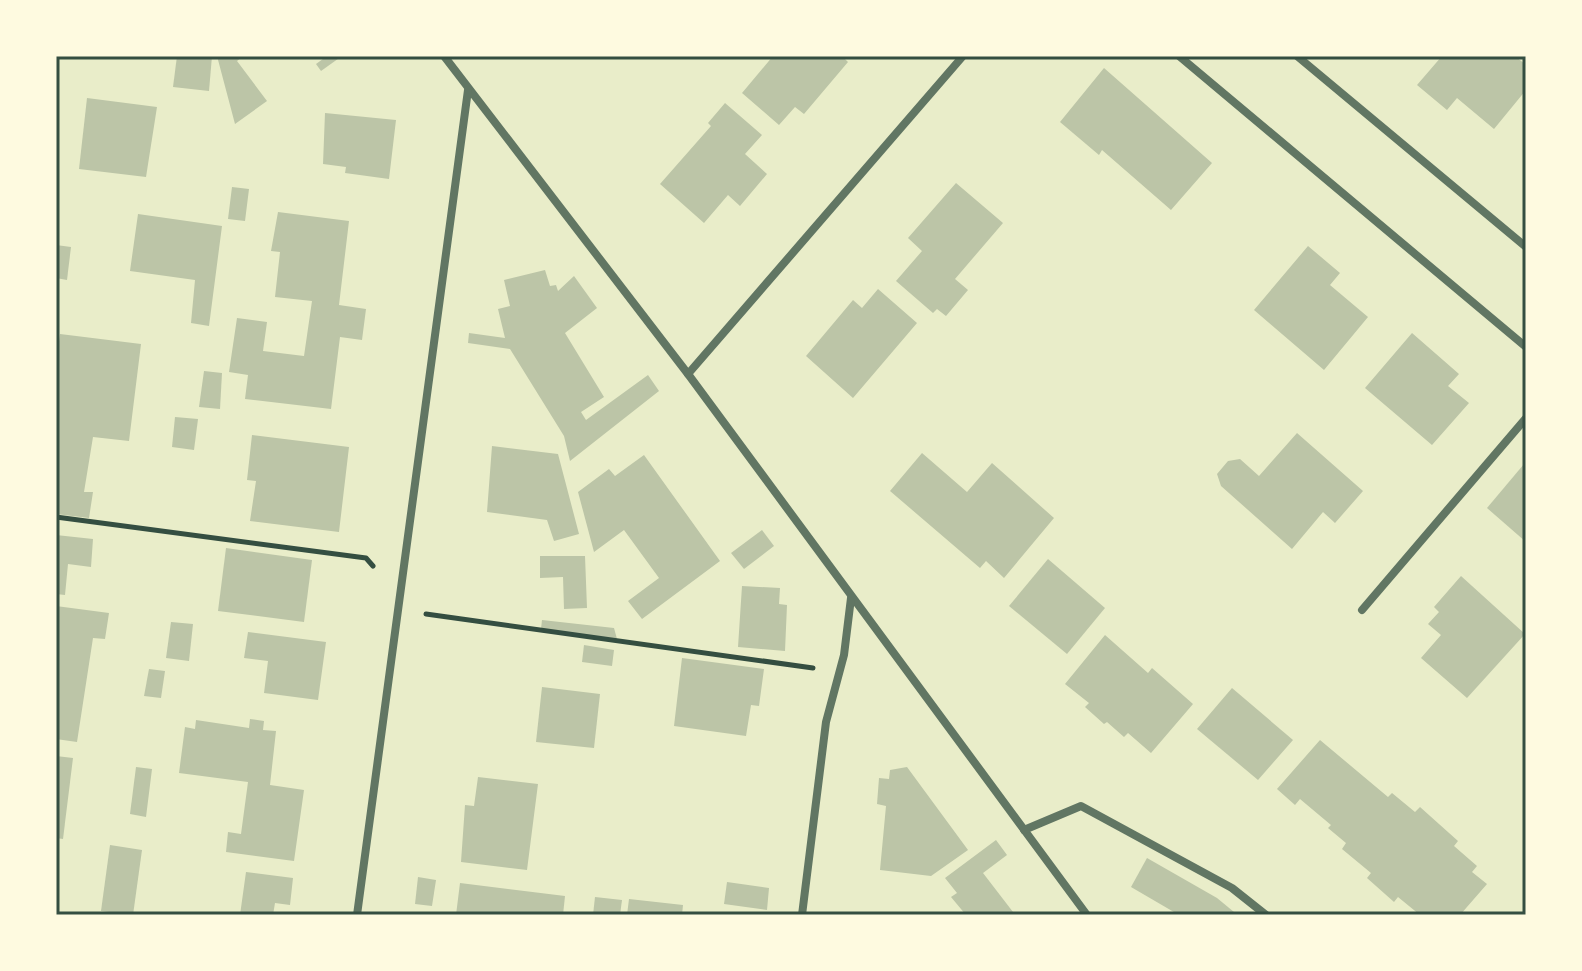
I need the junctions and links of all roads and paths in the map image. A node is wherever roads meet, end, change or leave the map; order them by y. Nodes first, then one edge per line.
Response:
1 (444, 56) edge
2 (963, 56) edge
3 (1179, 56) edge
4 (1297, 56) edge
5 (468, 90) junction
6 (1526, 247) edge
7 (1526, 347) edge
8 (688, 374) junction
9 (1526, 418) edge
10 (56, 517) edge
11 (399, 594) junction
12 (851, 598) junction
13 (1362, 610) dead end
14 (840, 671) junction
15 (1024, 830) junction
16 (357, 915) edge
17 (802, 915) edge
18 (1087, 915) edge
19 (1266, 915) edge

1 - 5 street
2 - 8 street
3 - 7 street
4 - 6 street
5 - 8 street
5 - 11 street
8 - 12 street
9 - 13 street
10 - 11 path
11 - 14 path
11 - 16 street
12 - 14 street
12 - 15 street
14 - 17 street
15 - 18 street
15 - 19 street

